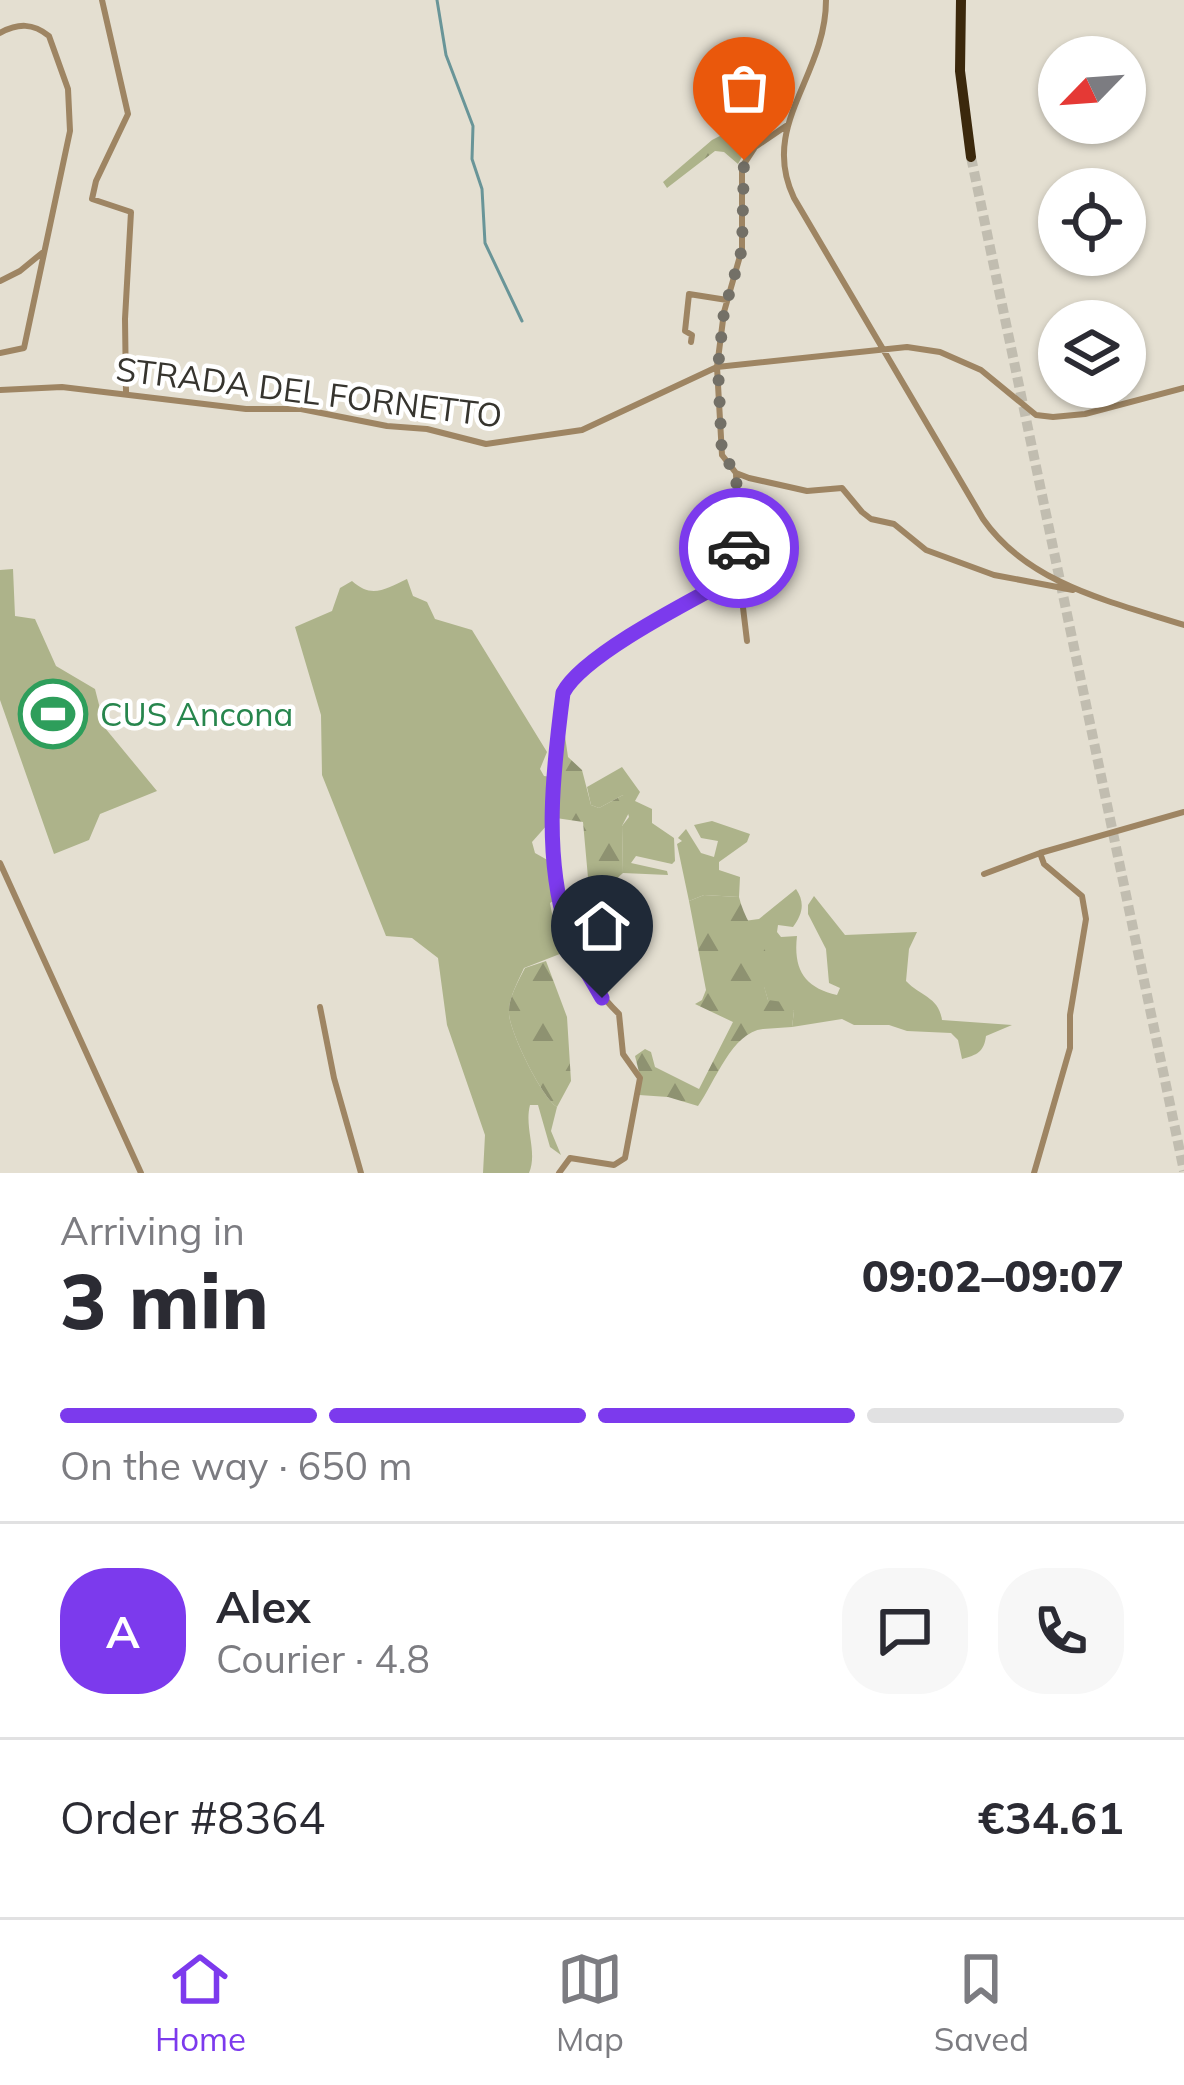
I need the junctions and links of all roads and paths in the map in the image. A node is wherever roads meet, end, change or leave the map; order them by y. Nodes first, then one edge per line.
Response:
1 (103, 0) edge
2 (826, 0) edge
3 (961, 3) edge
4 (0, 33) edge
5 (786, 126) junction
6 (971, 158) tunnel mouth
7 (44, 250) junction
8 (0, 281) edge
9 (727, 300) junction
10 (691, 342) dead end
11 (885, 352) junction
12 (0, 353) edge
13 (718, 367) junction
14 (1184, 388) edge
15 (0, 390) edge
16 (126, 392) junction
17 (736, 472) junction
18 (740, 574) junction
19 (1085, 591) junction
20 (1184, 625) edge
21 (747, 641) dead end
22 (1184, 812) edge
23 (1040, 853) junction
24 (0, 863) edge
25 (984, 874) dead end
26 (320, 1006) dead end
27 (141, 1173) edge
28 (361, 1173) edge
29 (559, 1173) edge
30 (1034, 1173) edge

1 - 16 street
2 - 5 street
3 - 6 highway
4 - 7 street
5 - 9 street
5 - 11 street
7 - 8 street
7 - 12 street
9 - 10 street
9 - 13 street
11 - 13 street, STRADA DEL FORNETTO
11 - 14 street, STRADA DEL FORNETTO
11 - 19 street
13 - 16 street, STRADA DEL FORNETTO
13 - 17 street
15 - 16 street, STRADA DEL FORNETTO
17 - 18 street
17 - 19 street
18 - 21 street
18 - 29 street
19 - 20 street
22 - 23 street
23 - 25 street
23 - 30 street
24 - 27 street
26 - 28 street

